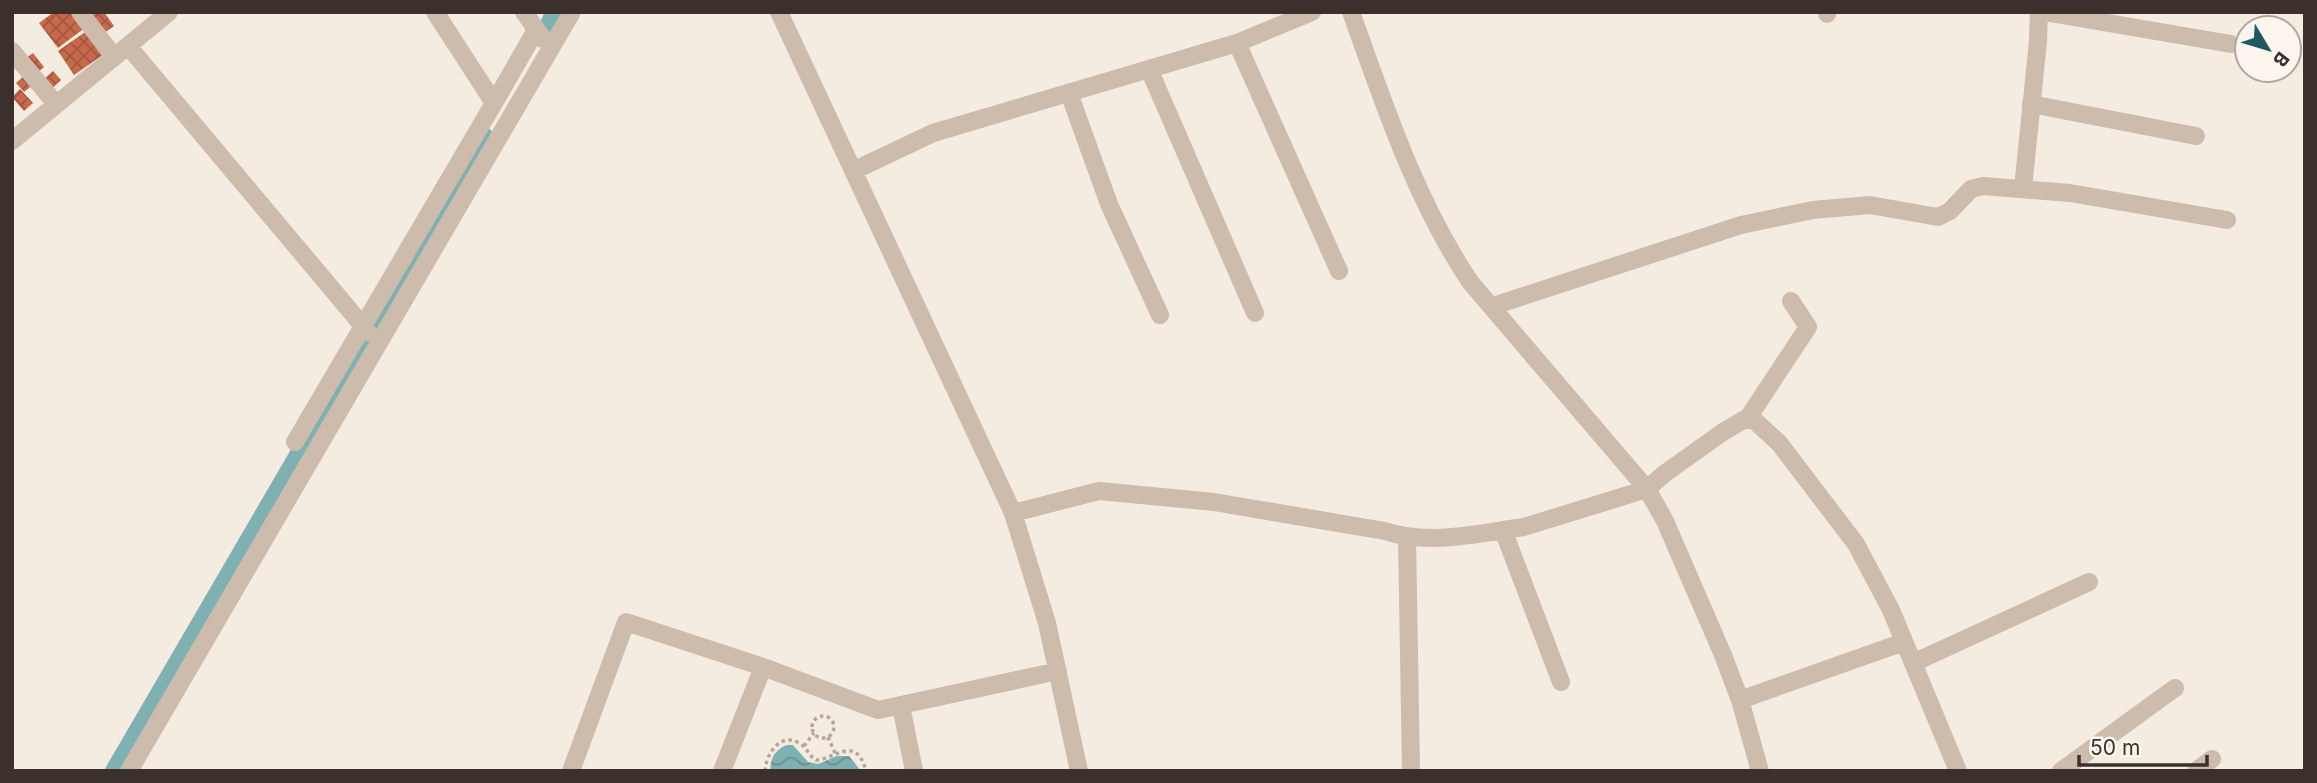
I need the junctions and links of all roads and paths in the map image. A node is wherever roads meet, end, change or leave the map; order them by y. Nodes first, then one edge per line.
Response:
1 (80, 12) edge
2 (169, 12) edge
3 (435, 12) edge
4 (524, 12) edge
5 (572, 12) edge
6 (779, 12) edge
7 (1312, 12) edge
8 (1351, 12) edge
9 (2041, 12) edge
10 (536, 30) junction
11 (1237, 43) junction
12 (2231, 44) dead end
13 (551, 50) junction
14 (12, 51) edge
15 (121, 52) junction
16 (1149, 69) junction
17 (1069, 93) junction
18 (494, 103) junction
19 (56, 104) junction
20 (2031, 104) junction
21 (2196, 136) dead end
22 (12, 141) edge
23 (853, 171) junction
24 (2023, 188) junction
25 (2227, 220) dead end
26 (1339, 271) dead end
27 (1791, 301) dead end
28 (1493, 306) junction
29 (1255, 313) dead end
30 (1160, 315) dead end
31 (362, 324) junction
32 (379, 345) junction
33 (1748, 418) junction
34 (295, 442) dead end
35 (1647, 489) junction
36 (1013, 513) junction
37 (1503, 530) junction
38 (1407, 537) junction
39 (2089, 582) dead end
40 (1904, 642) junction
41 (1913, 663) junction
42 (763, 667) junction
43 (1058, 671) junction
44 (1561, 682) dead end
45 (2175, 688) dead end
46 (1740, 700) junction
47 (828, 706) dead end
48 (901, 706) junction
49 (825, 717) junction
50 (814, 733) junction
51 (828, 737) junction
52 (804, 746) junction
53 (835, 753) junction
54 (2212, 759) dead end
55 (128, 771) edge
56 (571, 771) edge
57 (722, 771) edge
58 (765, 771) edge
59 (866, 771) edge
60 (914, 771) edge
61 (1079, 771) edge
62 (1411, 771) edge
63 (1760, 771) edge
64 (1958, 771) edge
65 (2061, 771) edge
66 (2196, 771) edge

1 - 15 street
2 - 15 street
3 - 18 street
4 - 10 street
5 - 13 street
6 - 23 street
7 - 11 street
8 - 28 street
9 - 12 street
9 - 20 street
10 - 13 street
10 - 18 street
11 - 16 street
11 - 26 street
13 - 32 street
14 - 19 street
15 - 19 street
15 - 31 street
16 - 17 street
16 - 29 street
17 - 23 street
17 - 30 street
18 - 31 street
19 - 22 street
20 - 21 street
20 - 24 street
23 - 36 street
24 - 25 street
24 - 28 street
27 - 33 street
28 - 35 street
31 - 32 street
31 - 34 street
32 - 55 street
33 - 35 street
33 - 40 street
35 - 37 street
35 - 46 street
36 - 38 street
36 - 43 street
37 - 38 street
37 - 44 street
38 - 62 street
39 - 41 street
40 - 41 street
40 - 46 street
41 - 64 street
42 - 48 street
42 - 56 street
42 - 57 street
43 - 48 street
43 - 61 street
45 - 65 street
46 - 63 street
47 - 49 path
48 - 60 street
49 - 50 path
49 - 51 path
50 - 51 path
50 - 52 path
51 - 53 path
52 - 53 path
52 - 58 path
53 - 59 path
54 - 66 street

